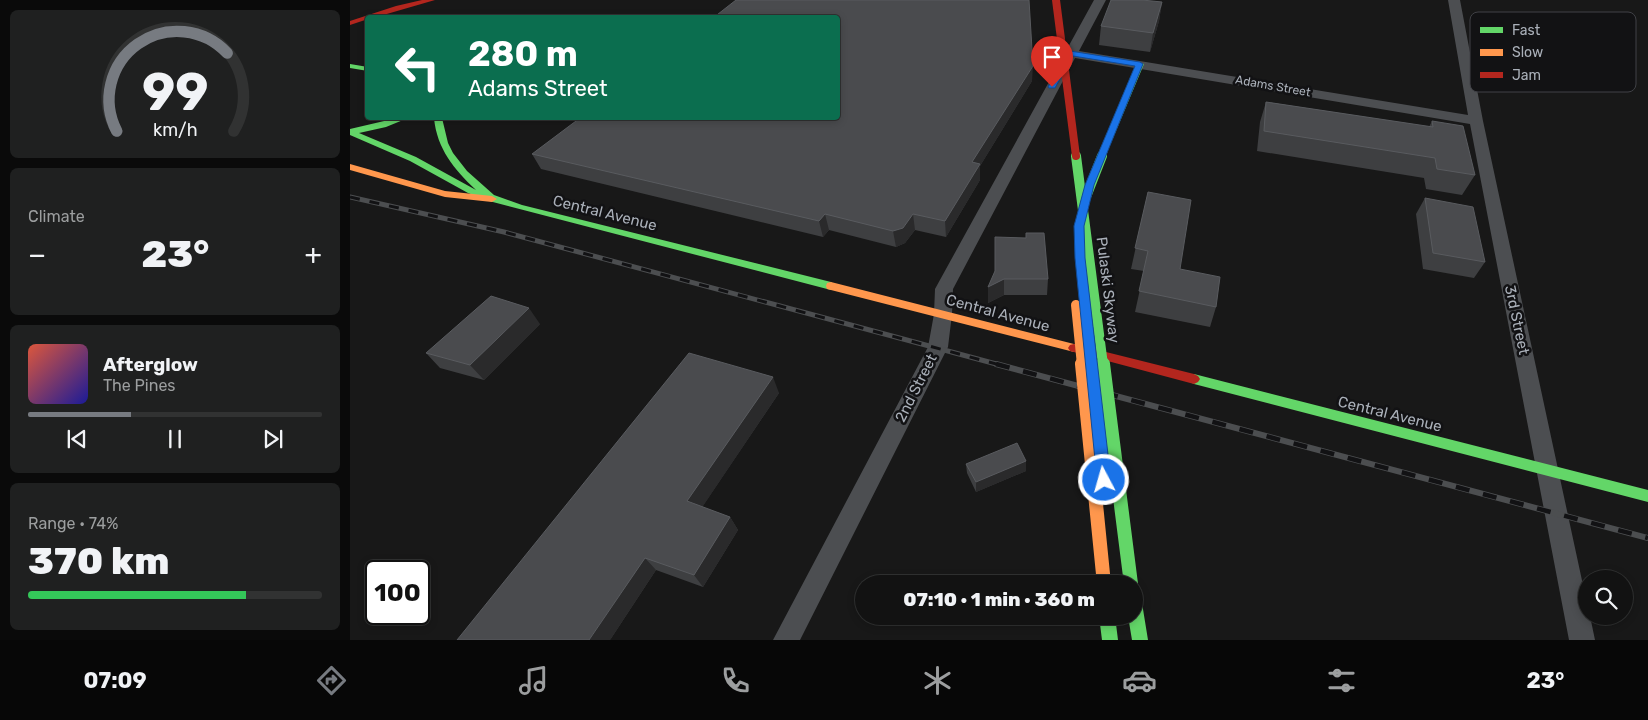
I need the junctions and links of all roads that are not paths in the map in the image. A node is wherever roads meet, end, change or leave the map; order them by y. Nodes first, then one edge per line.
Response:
1 (396, 0) edge
2 (432, 0) edge
3 (1045, 0) edge
4 (1056, 0) edge
5 (1100, 0) edge
6 (1454, 0) edge
7 (367, 6) dead end
8 (368, 15) edge
9 (365, 16) edge
10 (350, 20) edge
11 (1048, 30) dead end
12 (1070, 53) junction
13 (1140, 64) junction
14 (352, 66) edge
15 (365, 68) edge
16 (1052, 69) dead end
17 (1470, 87) edge
18 (1471, 92) edge
19 (1056, 108) dead end
20 (398, 120) edge
21 (438, 120) edge
22 (1476, 120) junction
23 (350, 132) edge
24 (350, 167) edge
25 (492, 199) junction
26 (1075, 296) dead end
27 (943, 314) junction
28 (1548, 470) junction
29 (1648, 496) edge
30 (1110, 527) dead end
31 (1103, 575) edge
32 (1130, 575) edge
33 (1108, 625) edge
34 (1138, 625) edge
35 (786, 640) edge
36 (1110, 640) edge
37 (1140, 640) edge
38 (1582, 640) edge

1 - 10 main road
2 - 8 main road
3 - 11 main road
4 - 32 main road, Pulaski Skyway, bridge
5 - 12 street, 2nd Street
6 - 17 street, 3rd Street
7 - 10 main road
9 - 10 main road
12 - 13 street, Adams Street
12 - 27 street, 2nd Street
13 - 22 street, Adams Street
13 - 30 main road, bridge
14 - 15 main road
16 - 19 main road
18 - 22 street, 3rd Street
20 - 23 main road
21 - 25 main road
22 - 28 street, 3rd Street
23 - 25 main road, Central Avenue
24 - 25 main road
25 - 27 main road, Central Avenue
26 - 31 main road, bridge
27 - 28 main road, Central Avenue
27 - 35 street, 2nd Street
28 - 29 main road, Central Avenue
28 - 38 street, 3rd Street
33 - 36 main road
34 - 37 main road

